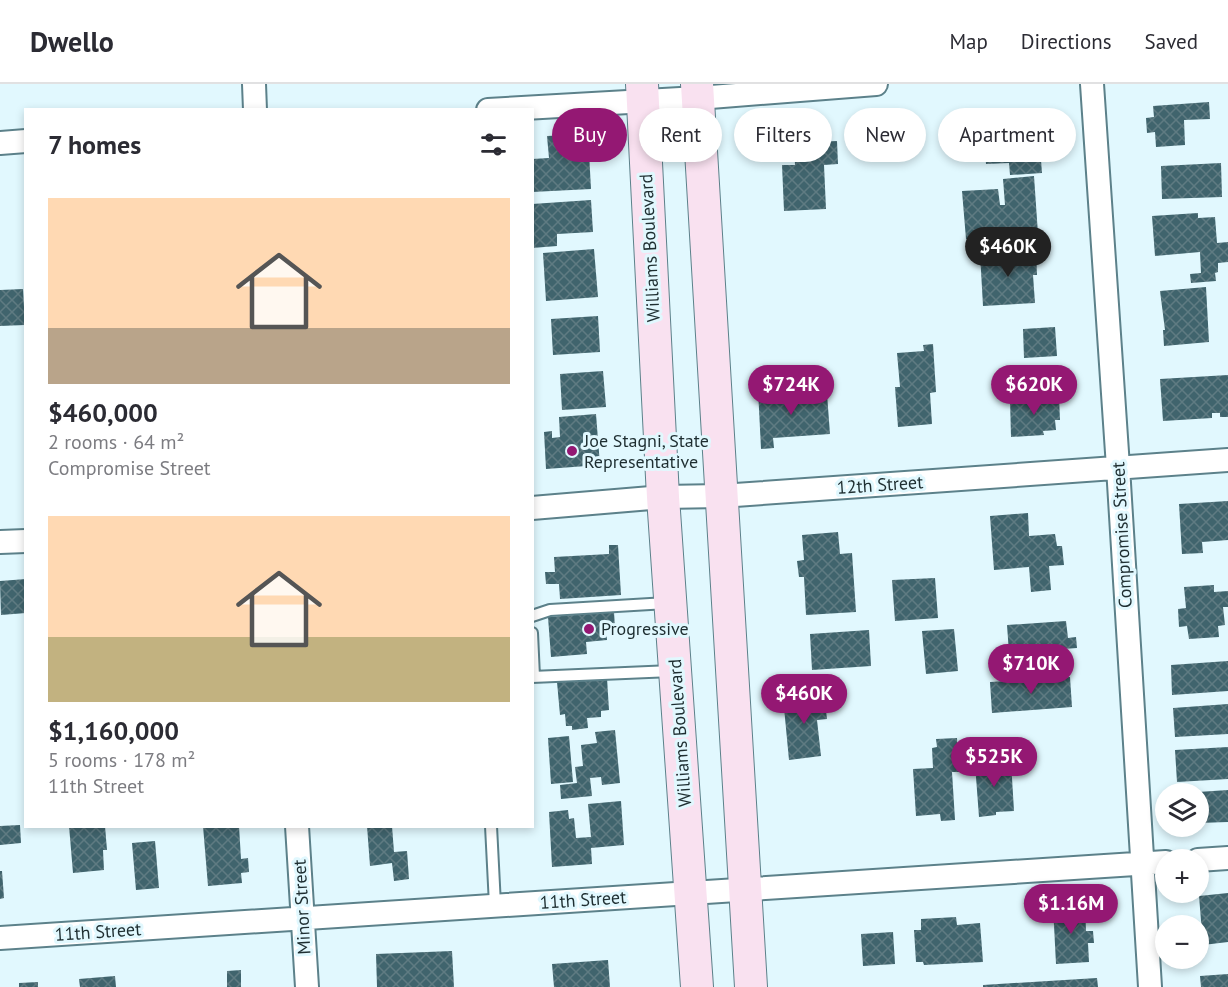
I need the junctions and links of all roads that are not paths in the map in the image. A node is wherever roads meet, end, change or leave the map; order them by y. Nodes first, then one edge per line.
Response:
1 (254, 84) edge
2 (876, 84) edge
3 (1092, 84) edge
4 (698, 91) edge
5 (642, 92) edge
6 (255, 108) edge
7 (505, 108) edge
8 (24, 141) edge
9 (0, 143) edge
10 (1228, 460) edge
11 (1118, 467) junction
12 (721, 496) junction
13 (663, 497) junction
14 (534, 508) edge
15 (24, 541) edge
16 (0, 542) edge
17 (670, 602) junction
18 (534, 615) edge
19 (675, 671) junction
20 (534, 677) edge
21 (297, 828) edge
22 (491, 828) edge
23 (1228, 858) edge
24 (1209, 859) edge
25 (1155, 862) edge
26 (1142, 863) junction
27 (746, 889) junction
28 (691, 892) junction
29 (495, 905) junction
30 (304, 918) junction
31 (0, 938) edge
32 (307, 987) edge
33 (697, 987) edge
34 (751, 987) edge
35 (1150, 987) edge

1 - 6 street
2 - 4 street
3 - 11 street, Compromise Street
4 - 5 street
4 - 12 main road
5 - 7 street
5 - 13 main road, Williams Boulevard
8 - 9 street
10 - 11 street, 12th Street
11 - 12 street, 12th Street
11 - 26 street, Compromise Street
12 - 13 street, 12th Street
12 - 27 main road
13 - 14 street, 12th Street
13 - 17 main road, Williams Boulevard
15 - 16 street
17 - 18 lane
17 - 19 main road, Williams Boulevard
19 - 20 lane
19 - 28 main road, Williams Boulevard
21 - 30 street, Minor Street
22 - 29 lane
23 - 24 street
25 - 26 street, 11th Street
26 - 27 street, 11th Street
26 - 35 street, Compromise Street
27 - 28 street, 11th Street
27 - 34 main road
28 - 29 street, 11th Street
28 - 33 main road, Williams Boulevard
29 - 30 street, 11th Street
30 - 31 street, 11th Street
30 - 32 street, Minor Street

